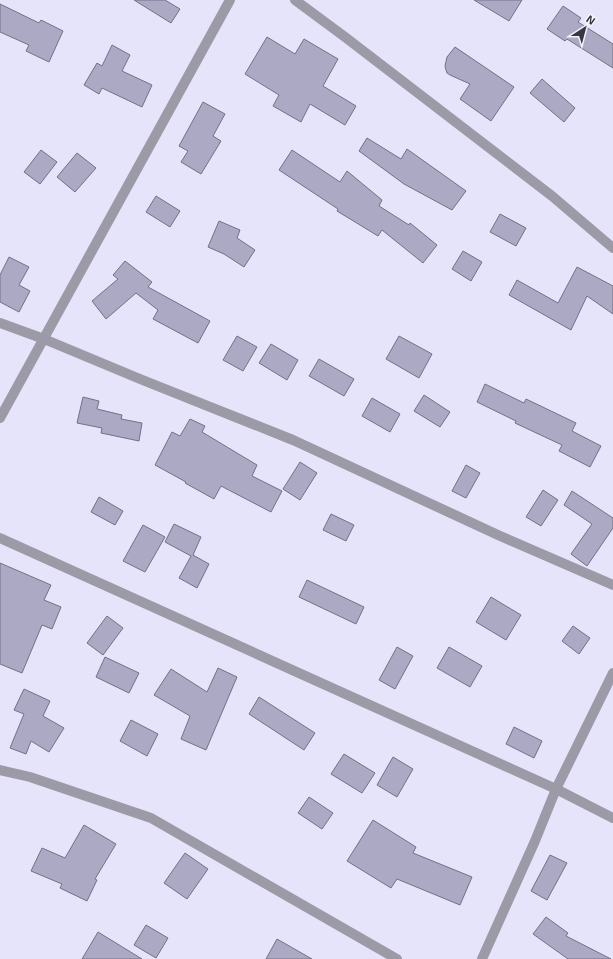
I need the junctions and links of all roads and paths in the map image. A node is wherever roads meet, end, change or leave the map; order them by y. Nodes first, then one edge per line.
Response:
1 (230, 0) edge
2 (295, 0) edge
3 (613, 248) edge
4 (0, 323) edge
5 (44, 339) junction
6 (0, 418) edge
7 (0, 538) edge
8 (613, 585) edge
9 (613, 673) edge
10 (0, 770) edge
11 (556, 789) junction
12 (613, 818) edge
13 (397, 959) edge
14 (482, 959) edge

1 - 5 street
2 - 3 street
4 - 5 street
5 - 6 street
5 - 8 street
7 - 11 street
9 - 11 street
10 - 13 street
11 - 12 street
11 - 14 street

